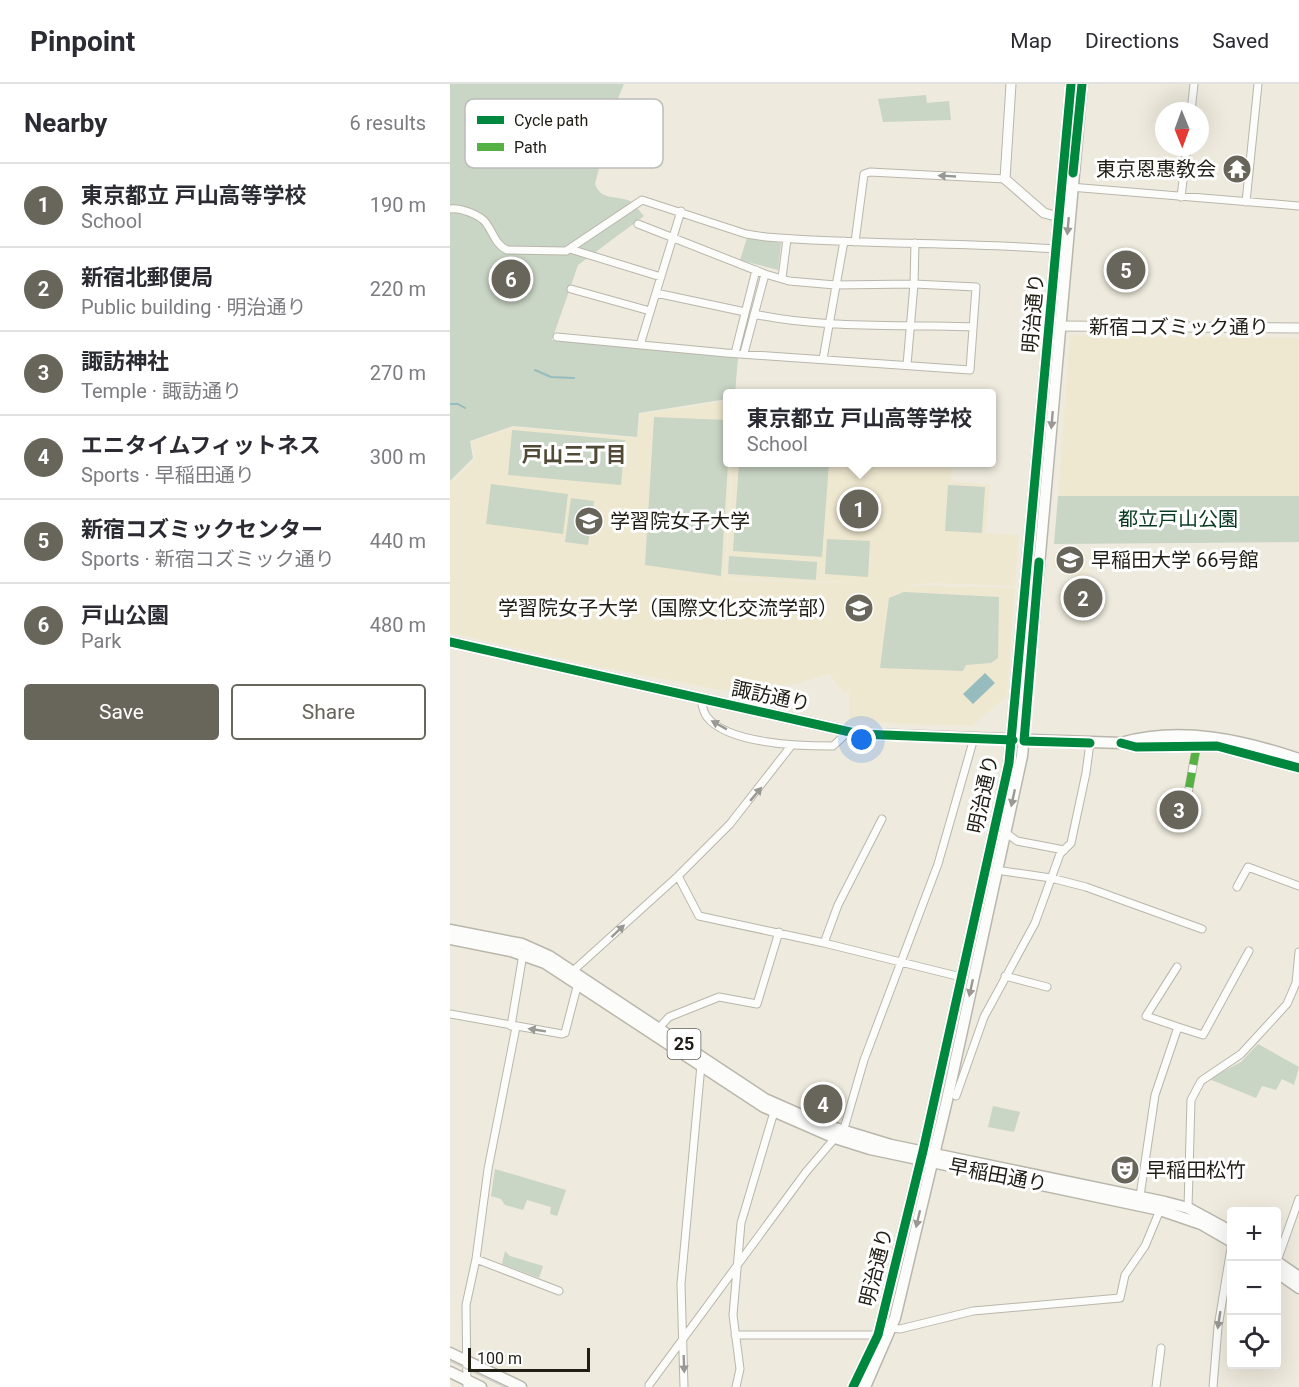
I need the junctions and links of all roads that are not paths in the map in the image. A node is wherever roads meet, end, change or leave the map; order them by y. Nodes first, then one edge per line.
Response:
1 (1011, 84) edge
2 (1071, 84) edge
3 (1082, 84) edge
4 (1194, 84) edge
5 (1258, 84) edge
6 (1192, 102) edge
7 (1186, 156) edge
8 (1005, 179) junction
9 (1067, 187) junction
10 (1181, 197) junction
11 (1245, 202) junction
12 (1299, 206) edge
13 (450, 208) edge
14 (681, 211) junction
15 (1059, 217) junction
16 (638, 224) dead end
17 (672, 238) junction
18 (787, 239) junction
19 (844, 241) junction
20 (855, 242) junction
21 (915, 243) junction
22 (570, 249) junction
23 (1061, 249) junction
24 (756, 270) junction
25 (765, 274) junction
26 (661, 277) junction
27 (782, 278) junction
28 (914, 284) junction
29 (835, 285) junction
30 (571, 289) dead end
31 (656, 293) junction
32 (650, 311) junction
33 (746, 312) junction
34 (754, 314) junction
35 (828, 322) junction
36 (911, 324) junction
37 (1060, 326) junction
38 (973, 327) junction
39 (1299, 328) edge
40 (557, 337) dead end
41 (640, 345) junction
42 (735, 353) junction
43 (744, 353) junction
44 (822, 359) junction
45 (908, 366) junction
46 (450, 642) edge
47 (701, 699) junction
48 (848, 732) junction
49 (974, 738) junction
50 (1018, 740) junction
51 (1090, 743) junction
52 (1121, 743) junction
53 (1197, 744) junction
54 (791, 746) junction
55 (1299, 759) edge
56 (1299, 768) edge
57 (1185, 810) dead end
58 (882, 819) dead end
59 (1005, 832) junction
60 (1064, 850) junction
61 (996, 870) junction
62 (678, 876) junction
63 (1051, 878) junction
64 (1298, 885) edge
65 (1237, 887) dead end
66 (1202, 929) dead end
67 (450, 930) edge
68 (779, 932) junction
69 (450, 939) edge
70 (824, 943) junction
71 (1249, 951) dead end
72 (1299, 952) edge
73 (523, 954) junction
74 (900, 963) junction
75 (1177, 967) dead end
76 (574, 970) junction
77 (1005, 976) junction
78 (961, 977) junction
79 (578, 983) junction
80 (1047, 987) dead end
81 (450, 1014) edge
82 (514, 1027) junction
83 (1178, 1027) junction
84 (659, 1028) junction
85 (701, 1065) junction
86 (956, 1096) dead end
87 (774, 1112) junction
88 (839, 1135) junction
89 (927, 1156) junction
90 (1140, 1196) junction
91 (1299, 1199) edge
92 (1188, 1208) junction
93 (1160, 1210) junction
94 (1227, 1229) edge
95 (1227, 1240) edge
96 (1281, 1250) edge
97 (476, 1259) junction
98 (1228, 1261) edge
99 (1281, 1264) edge
100 (737, 1266) junction
101 (1281, 1275) edge
102 (1299, 1277) edge
103 (1299, 1288) edge
104 (559, 1291) dead end
105 (892, 1328) junction
106 (735, 1335) junction
107 (878, 1335) junction
108 (683, 1340) junction
109 (1161, 1348) dead end
110 (450, 1353) edge
111 (466, 1359) junction
112 (450, 1372) edge
113 (468, 1384) edge
114 (649, 1385) dead end
115 (481, 1387) edge
116 (521, 1387) edge
117 (684, 1387) edge
118 (736, 1387) edge
119 (853, 1387) edge
120 (865, 1387) edge
121 (1156, 1387) edge
122 (1213, 1387) edge

1 - 8 street
2 - 9 main road, 明治通り
3 - 9 main road, 明治通り
4 - 6 street
5 - 11 street
7 - 10 street
8 - 15 street
8 -> 20 street
9 - 10 street
9 - 15 main road, 明治通り
9 -> 23 main road, 明治通り
10 - 11 street
11 - 12 street
13 - 22 street
14 - 17 street
14 - 18 street
14 - 22 street
15 - 23 main road, 明治通り
16 - 17 street
17 - 24 street
17 - 26 street
18 - 19 street
18 - 27 street
19 - 20 street
19 - 29 street
20 - 21 street
21 - 23 street
21 - 28 street
22 - 26 street
23 - 37 main road, 明治通り
23 - 50 main road, 明治通り
24 - 25 street
24 - 33 street
25 - 27 street
25 - 34 street
26 - 31 street
27 - 29 street
28 - 29 street
28 - 36 street
28 - 38 street
29 - 35 street
30 - 32 street
31 - 32 street
31 - 33 street
32 - 41 street
33 - 42 street
34 - 35 street
34 - 43 street
35 - 36 street
35 - 44 street
36 - 38 street
36 - 45 street
37 - 39 street, 新宿コズミック通り
37 -> 50 main road, 明治通り
38 - 45 street
40 - 41 street
41 - 42 street
42 - 43 street
43 - 44 street
44 - 45 street
46 - 47 main road, 諏訪通り
47 - 48 main road, 諏訪通り
54 -> 47 street
48 - 49 main road, 諏訪通り
48 - 54 street
49 - 50 main road, 諏訪通り
49 - 74 street
50 - 51 main road, 諏訪通り
50 -> 59 main road, 明治通り
50 - 78 main road, 明治通り
51 - 52 main road, 諏訪通り
51 - 60 street
52 - 53 main road, 諏訪通り
52 - 55 main road, 諏訪通り
53 - 56 main road, 諏訪通り
53 - 57 street
62 -> 54 street
58 - 70 street
59 - 60 street
59 - 61 main road, 明治通り
60 - 63 street
61 - 63 street
61 -> 89 main road, 明治通り
62 - 68 street
76 -> 62 street
63 - 66 street
63 - 77 street
64 - 65 street
67 - 76 main road, 早稲田通り / 25
68 - 70 street
68 - 84 street
69 - 73 main road, 早稲田通り / 25
70 - 74 street
71 - 83 street
72 - 92 street
73 - 79 main road, 早稲田通り / 25
73 - 82 street
74 - 78 street
74 - 88 street
75 - 83 street
76 - 84 main road, 早稲田通り / 25
77 - 80 street
77 - 86 street
78 - 89 main road, 明治通り
79 -> 82 street
79 - 85 main road, 早稲田通り / 25
81 - 82 street
82 - 97 street
83 - 90 street
84 - 88 main road, 早稲田通り / 25
85 - 87 main road, 早稲田通り / 25
85 - 108 street
87 - 88 main road, 早稲田通り / 25
87 - 100 street
88 - 89 main road, 早稲田通り / 25
88 - 100 street
89 - 90 main road, 早稲田通り / 25
89 - 93 main road, 早稲田通り / 25
89 -> 105 main road, 明治通り
89 - 107 main road, 明治通り
90 - 92 main road, 早稲田通り / 25
91 - 96 street
92 - 94 main road, 早稲田通り / 25
93 - 95 main road, 早稲田通り / 25
93 - 105 street
97 - 104 street
97 - 111 street
98 -> 122 street
99 - 102 main road
100 - 106 street
100 - 108 street
101 - 103 main road
105 - 120 main road, 明治通り
106 - 107 street
106 - 118 street
107 - 119 main road, 明治通り
108 - 114 street
108 -> 117 street
109 - 121 street
110 - 111 main road
111 - 113 street
111 - 116 main road
112 - 113 main road
113 - 115 main road

